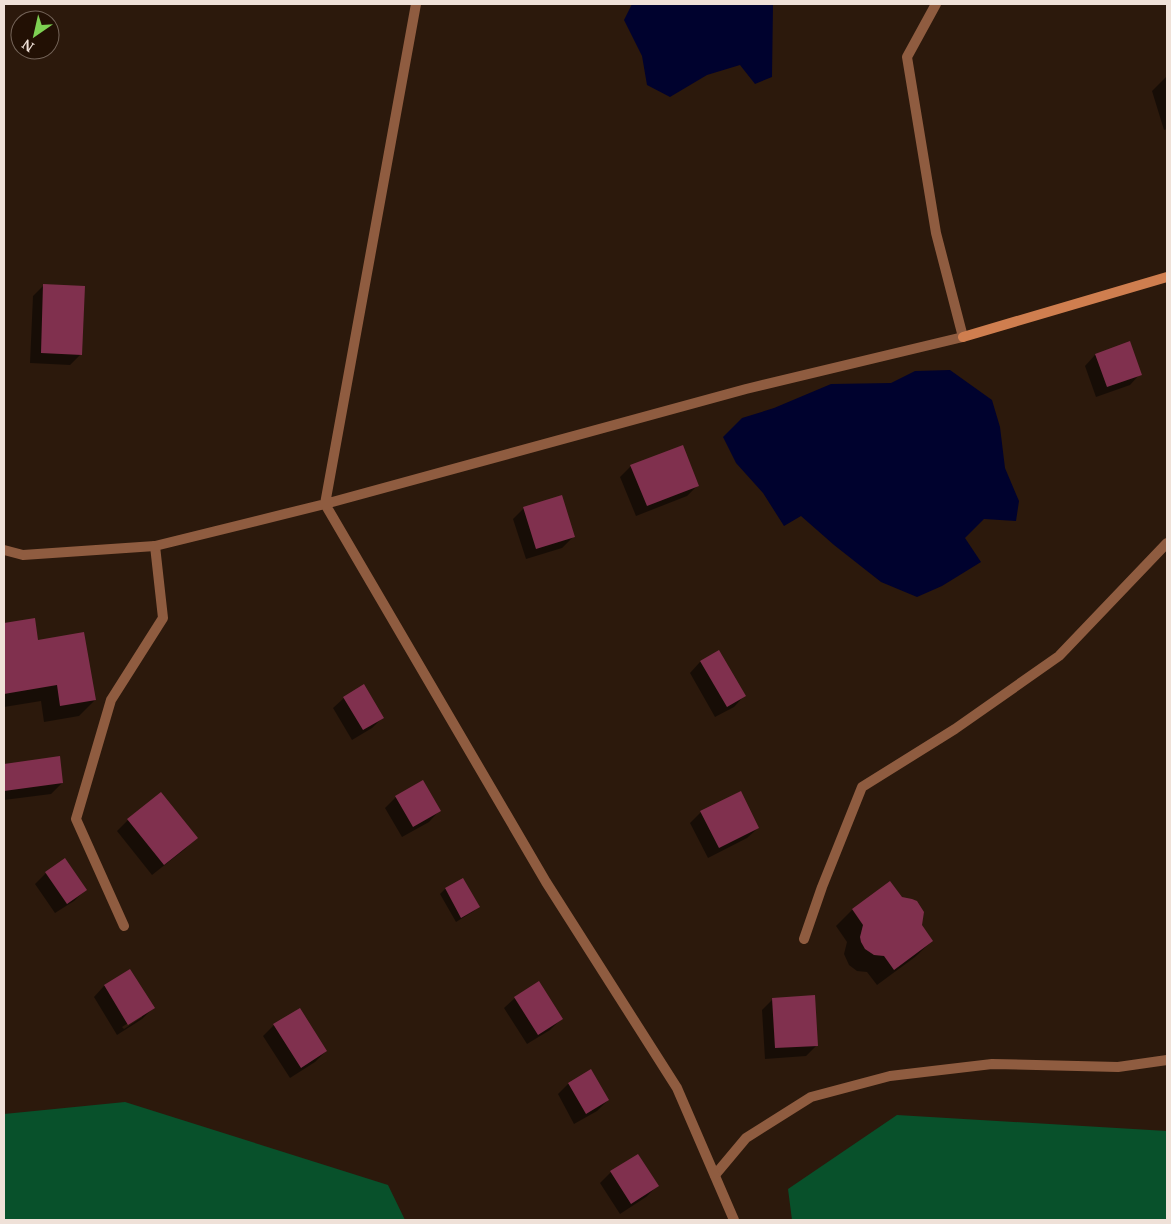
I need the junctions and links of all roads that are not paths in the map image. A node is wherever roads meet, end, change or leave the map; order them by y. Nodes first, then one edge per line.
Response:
1 (416, 4) edge
2 (936, 4) edge
3 (1167, 276) edge
4 (963, 337) junction
5 (325, 504) junction
6 (1167, 543) edge
7 (155, 546) junction
8 (4, 550) edge
9 (124, 926) dead end
10 (804, 940) dead end
11 (1167, 1060) edge
12 (715, 1175) junction
13 (734, 1220) edge

1 - 5 street
2 - 4 street
3 - 4 street
4 - 5 street
5 - 7 street
5 - 12 street
6 - 10 street
7 - 8 street
7 - 9 street
11 - 12 street
12 - 13 street

